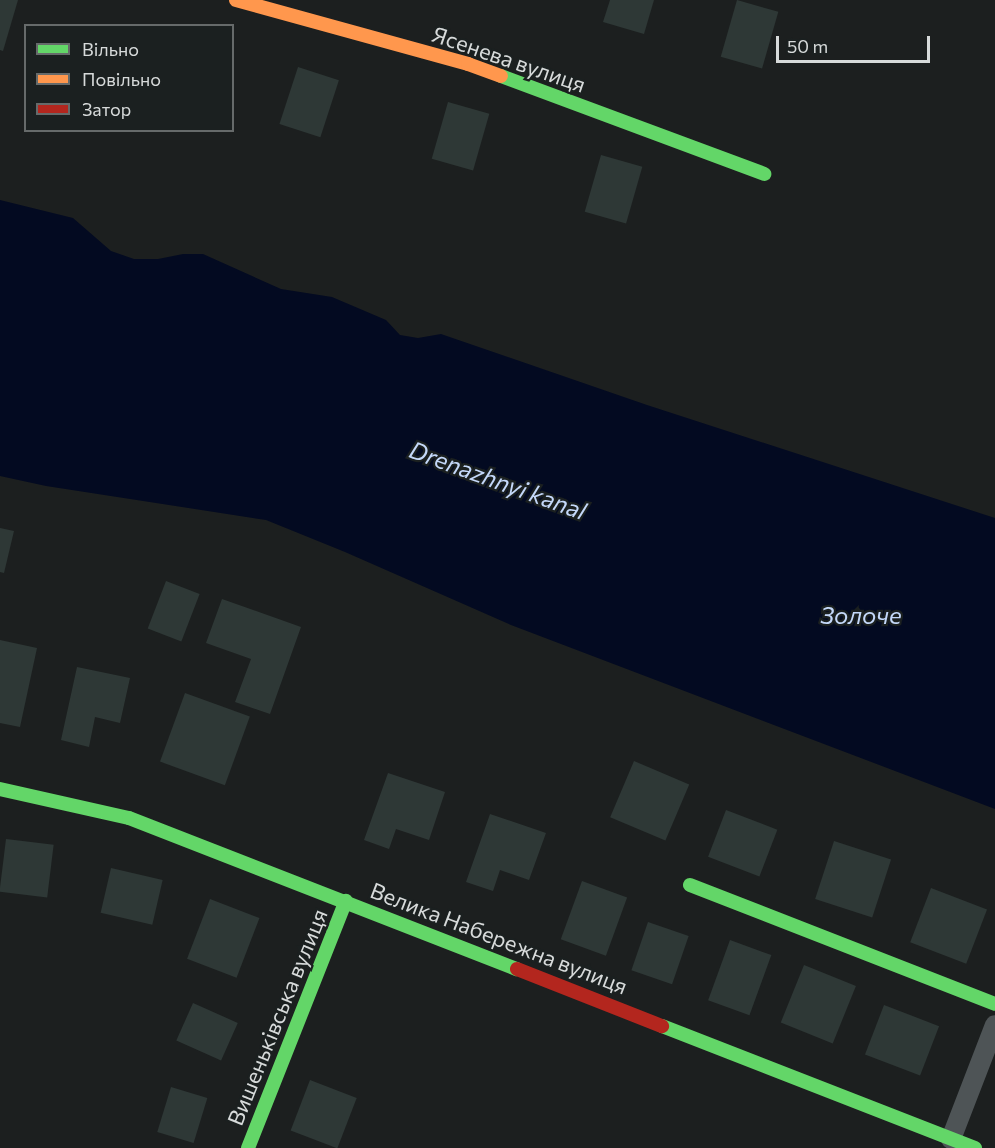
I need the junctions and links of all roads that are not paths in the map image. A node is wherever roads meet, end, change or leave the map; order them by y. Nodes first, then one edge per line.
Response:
1 (236, 0) edge
2 (764, 174) dead end
3 (0, 789) edge
4 (690, 885) dead end
5 (346, 901) junction
6 (995, 1004) edge
7 (995, 1025) edge
8 (951, 1139) junction
9 (248, 1148) edge
10 (975, 1148) edge

1 - 2 street, Ясенева вулиця
3 - 5 street, Велика Набережна вулиця
4 - 6 street
5 - 8 street, Велика Набережна вулиця
5 - 9 street, Вишеньківська вулиця
7 - 8 street
8 - 10 street, Велика Набережна вулиця

